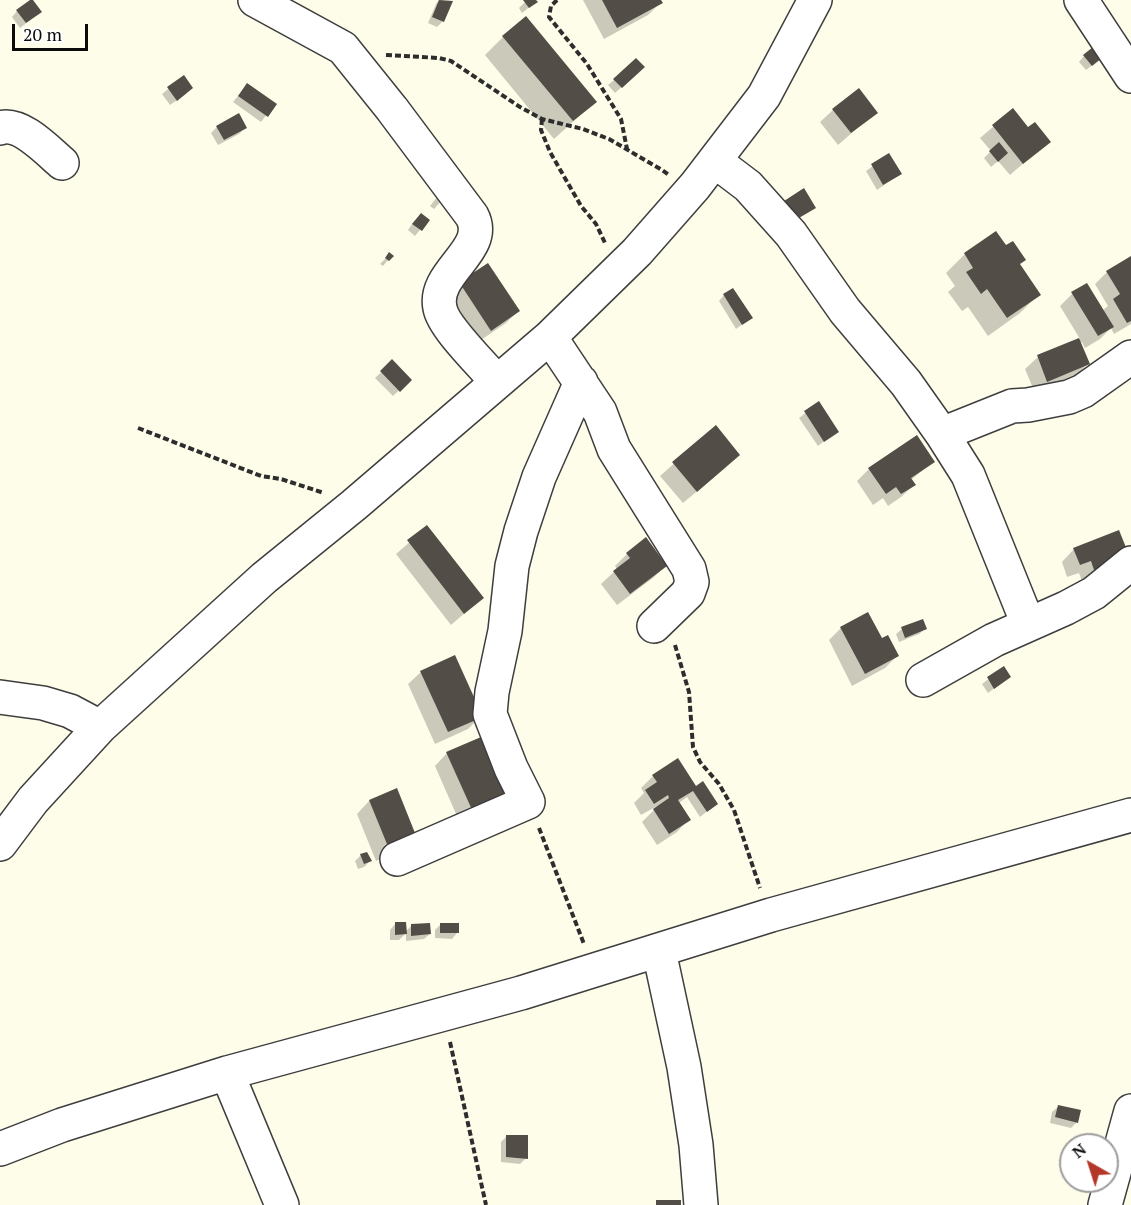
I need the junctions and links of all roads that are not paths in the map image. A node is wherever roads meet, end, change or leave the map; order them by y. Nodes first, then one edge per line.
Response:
1 (255, 0) edge
2 (815, 0) edge
3 (1081, 0) edge
4 (1131, 76) edge
5 (0, 128) edge
6 (715, 160) junction
7 (62, 164) dead end
8 (550, 338) junction
9 (1131, 357) edge
10 (497, 382) junction
11 (581, 382) junction
12 (942, 434) junction
13 (1131, 563) edge
14 (660, 621) road end
15 (1028, 624) junction
16 (923, 680) dead end
17 (0, 697) edge
18 (100, 726) junction
19 (1131, 815) edge
20 (0, 844) edge
21 (397, 859) dead end
22 (659, 951) junction
23 (226, 1073) junction
24 (1131, 1111) edge
25 (0, 1149) edge
26 (282, 1205) edge
27 (701, 1205) edge
28 (1105, 1205) edge

1 - 10 street
2 - 6 street
3 - 4 street
5 - 7 street
6 - 8 street
6 - 12 street
8 - 10 street
8 - 11 street
9 - 12 street
10 - 18 street
11 - 14 street
11 - 21 street
12 - 15 street
13 - 15 street
15 - 16 street
17 - 18 street
18 - 20 street
19 - 22 street
22 - 23 street
22 - 27 street
23 - 25 street
23 - 26 street
24 - 28 street

